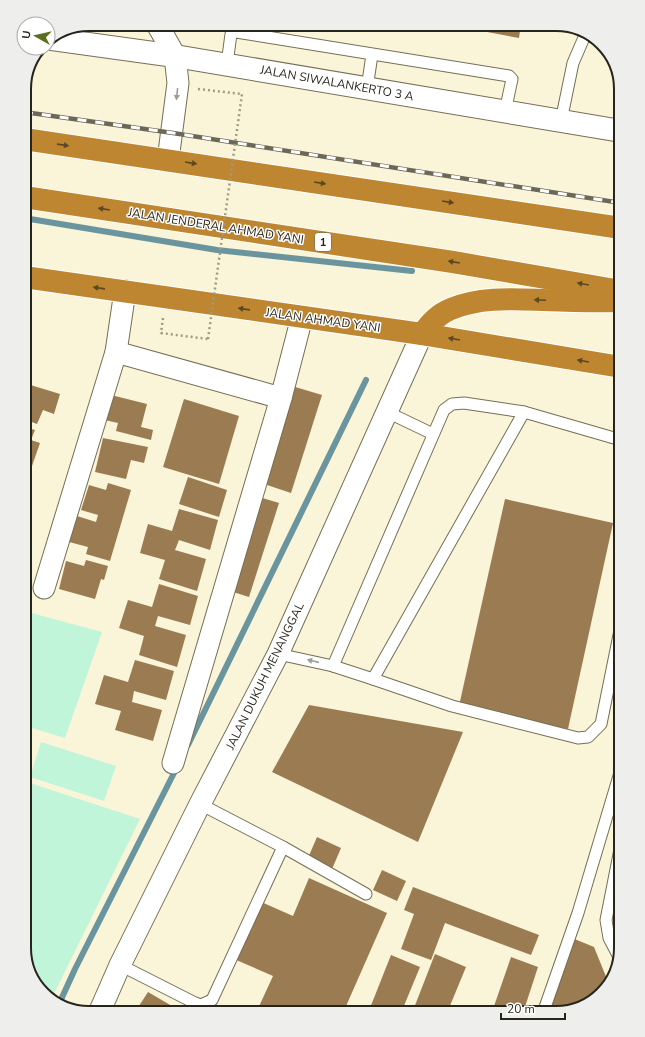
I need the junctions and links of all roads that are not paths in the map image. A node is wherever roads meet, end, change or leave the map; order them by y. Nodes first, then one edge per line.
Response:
1 (161, 31) edge
2 (584, 38) edge
3 (59, 40) edge
4 (372, 55) junction
5 (175, 56) junction
6 (227, 64) junction
7 (367, 88) junction
8 (505, 112) junction
9 (561, 121) junction
10 (614, 130) edge
11 (31, 140) edge
12 (168, 160) junction
13 (31, 198) edge
14 (614, 227) edge
15 (31, 278) edge
16 (125, 291) junction
17 (614, 291) edge
18 (614, 292) edge
19 (302, 317) junction
20 (422, 334) junction
21 (116, 352) junction
22 (614, 366) edge
23 (281, 398) junction
24 (387, 412) junction
25 (524, 412) junction
26 (433, 434) junction
27 (614, 438) edge
28 (44, 588) dead end
29 (278, 654) junction
30 (614, 660) edge
31 (333, 666) junction
32 (373, 679) junction
33 (173, 763) dead end
34 (614, 792) edge
35 (200, 804) junction
36 (283, 847) junction
37 (614, 879) edge
38 (366, 894) dead end
39 (614, 948) edge
40 (120, 965) junction
41 (102, 1006) edge
42 (545, 1006) edge

1 - 5 street
2 - 9 lane
3 - 5 main road, JALAN SIWALANKERTO 3 A
4 - 6 lane
4 - 7 lane
4 - 8 lane
5 - 6 main road, JALAN SIWALANKERTO 3 A
5 -> 12 street
6 - 7 main road, JALAN SIWALANKERTO 3 A
7 - 8 main road, JALAN SIWALANKERTO 3 A
8 - 9 main road, JALAN SIWALANKERTO 3 A
9 - 10 main road, JALAN SIWALANKERTO 3 A
11 -> 12 highway
12 -> 14 highway
17 -> 13 highway, JALAN JENDERAL AHMAD YANI / 1
16 -> 15 highway, JALAN AHMAD YANI
19 -> 16 highway, JALAN AHMAD YANI
16 - 21 street
18 -> 20 highway
19 - 20 highway, JALAN AHMAD YANI
19 - 23 street
22 -> 20 highway, JALAN AHMAD YANI
20 - 24 street, JALAN DUKUH MENANGGAL
21 - 23 street
21 - 28 street
23 - 33 street
24 - 26 lane
24 - 29 street, JALAN DUKUH MENANGGAL
25 - 26 lane
25 - 27 lane
25 - 32 lane
26 - 31 lane
31 -> 29 lane
29 - 35 street, JALAN DUKUH MENANGGAL
30 - 32 lane
31 - 32 lane
34 - 42 lane
35 - 36 lane
35 - 40 street, JALAN DUKUH MENANGGAL
36 - 38 lane
36 - 40 lane
37 - 39 lane
40 - 41 street, JALAN DUKUH MENANGGAL

